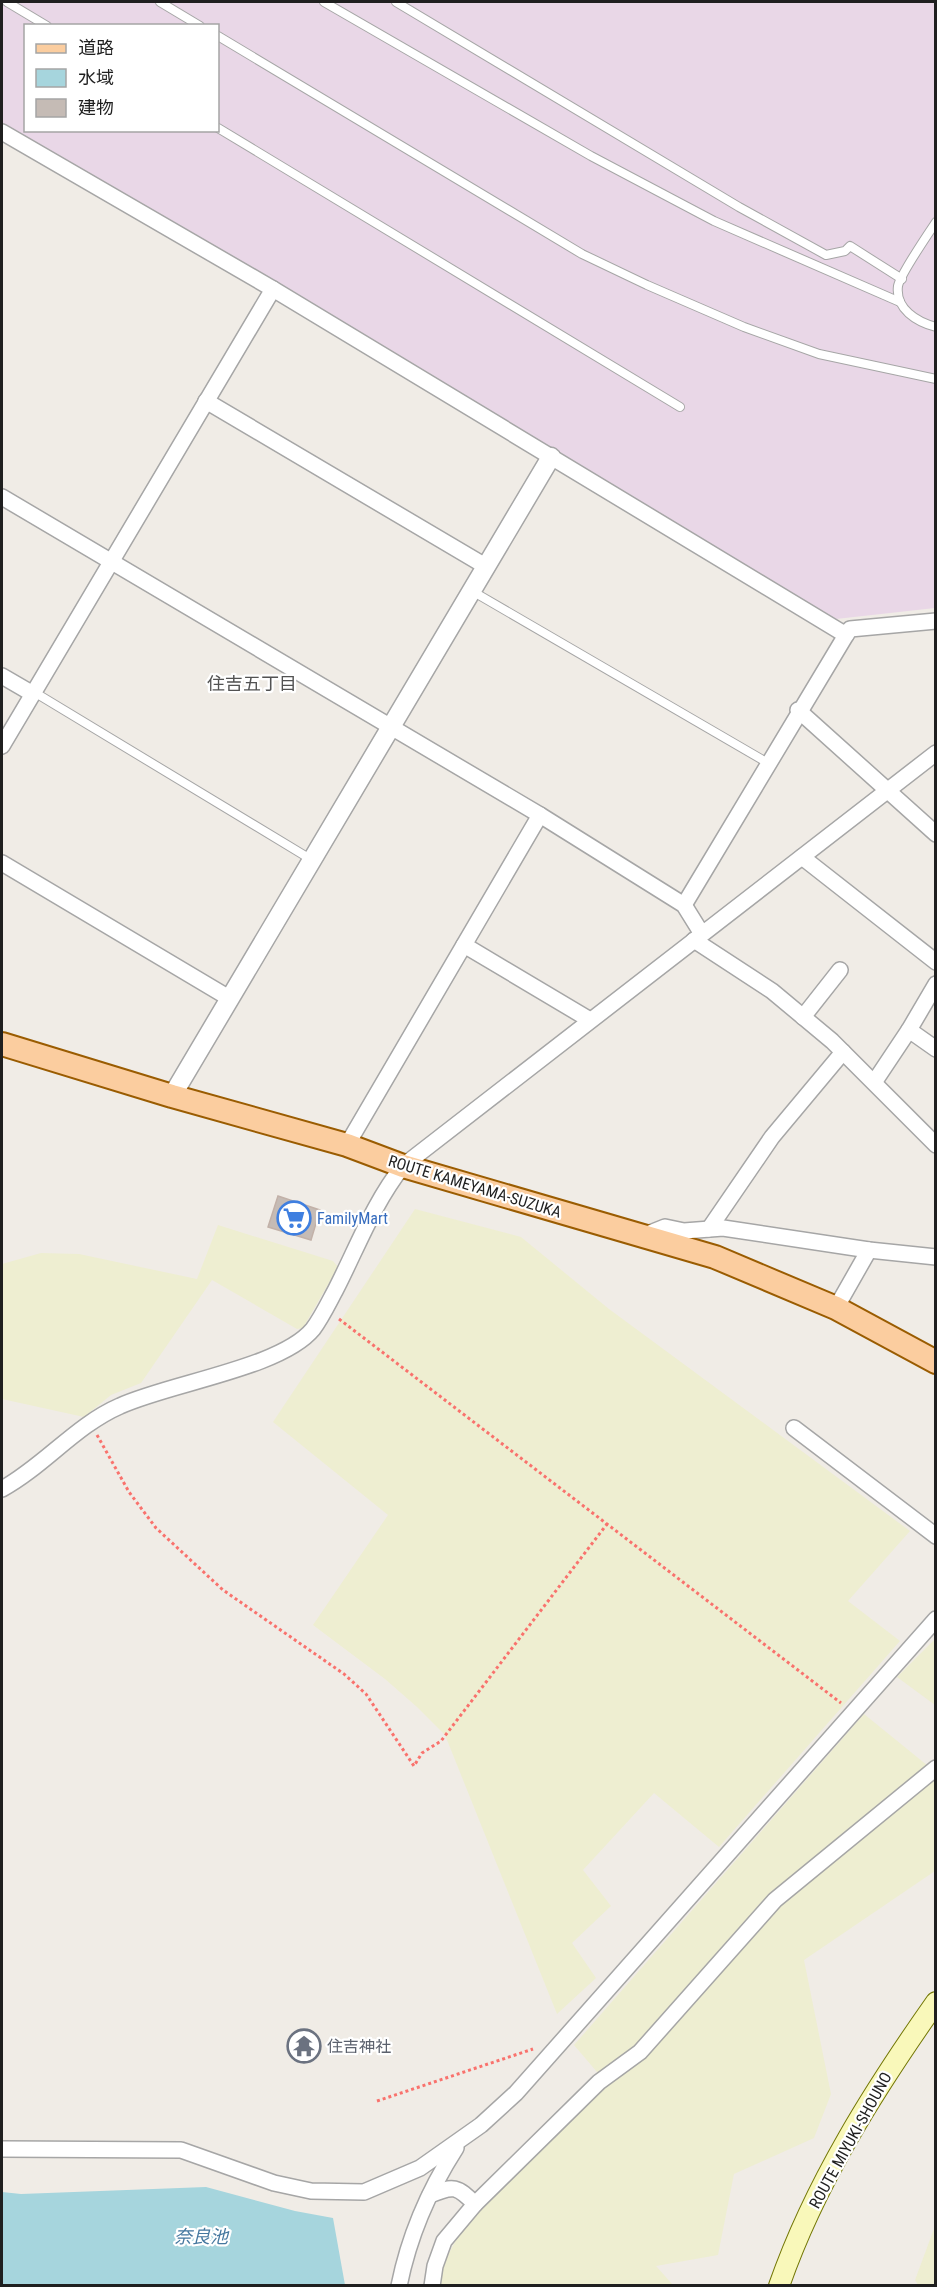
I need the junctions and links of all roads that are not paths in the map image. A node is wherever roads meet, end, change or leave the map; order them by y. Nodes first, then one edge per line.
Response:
1 (7, 2) edge
2 (160, 2) edge
3 (324, 2) edge
4 (396, 2) edge
5 (44, 24) edge
6 (197, 24) edge
7 (219, 37) edge
8 (219, 129) edge
9 (2, 132) edge
10 (936, 222) edge
11 (902, 279) junction
12 (273, 289) junction
13 (900, 302) junction
14 (936, 327) edge
15 (936, 379) edge
16 (206, 401) junction
17 (680, 407) dead end
18 (551, 457) junction
19 (2, 497) edge
20 (112, 561) junction
21 (487, 567) junction
22 (472, 591) junction
23 (936, 621) edge
24 (846, 635) junction
25 (2, 676) edge
26 (33, 693) junction
27 (798, 711) junction
28 (391, 728) junction
29 (2, 746) edge
30 (936, 753) edge
31 (768, 763) junction
32 (887, 791) junction
33 (540, 815) junction
34 (936, 834) edge
35 (802, 857) junction
36 (312, 860) junction
37 (2, 863) edge
38 (684, 905) junction
39 (698, 937) junction
40 (464, 945) junction
41 (936, 962) edge
42 (840, 970) dead end
43 (936, 984) edge
44 (229, 998) junction
45 (803, 1017) junction
46 (590, 1020) junction
47 (909, 1030) junction
48 (2, 1044) edge
49 (936, 1049) edge
50 (843, 1052) junction
51 (875, 1082) junction
52 (172, 1096) junction
53 (347, 1145) junction
54 (936, 1145) edge
55 (403, 1166) junction
56 (709, 1229) junction
57 (645, 1235) junction
58 (869, 1250) junction
59 (936, 1257) edge
60 (836, 1308) junction
61 (936, 1362) edge
62 (794, 1428) dead end
63 (2, 1489) edge
64 (936, 1536) edge
65 (936, 1619) edge
66 (936, 1768) edge
67 (936, 2002) edge
68 (460, 2142) junction
69 (2, 2150) edge
70 (430, 2195) junction
71 (476, 2204) junction
72 (399, 2286) edge
73 (432, 2286) edge
74 (779, 2286) edge

1 - 5 lane
2 - 6 lane
3 - 13 lane
4 - 11 lane
7 - 15 lane
8 - 17 lane
9 - 12 street
10 - 11 lane
11 - 13 lane
12 - 16 street
12 - 18 street
13 - 14 lane
16 - 20 street
16 - 21 street
18 - 21 street
18 - 24 street
19 - 20 street
20 - 26 street
20 - 28 street
21 - 22 street
22 - 28 street
22 - 31 lane
23 - 24 street
24 - 27 street
25 - 26 street
26 - 29 street
26 - 36 lane
27 - 31 street
27 - 32 street
28 - 33 street
28 - 36 street
30 - 32 street
31 - 38 street
32 - 34 street
32 - 35 street
33 - 38 street
33 - 40 street
35 - 39 street
35 - 41 street
36 - 44 street
37 - 44 street
38 - 39 street
39 - 45 street
39 - 46 street
40 - 46 street
40 - 53 street
42 - 45 street
43 - 47 street
44 - 52 street
45 - 50 street
46 - 55 street
47 - 49 street
47 - 51 street
48 - 52 main road, ROUTE KAMEYAMA-SUZUKA
50 - 51 street
50 - 56 street
51 - 54 street
52 - 53 main road, ROUTE KAMEYAMA-SUZUKA
53 - 55 main road, ROUTE KAMEYAMA-SUZUKA
55 - 57 main road, ROUTE KAMEYAMA-SUZUKA
55 - 63 street
56 - 57 street
56 - 58 street
57 - 60 main road, ROUTE KAMEYAMA-SUZUKA
58 - 59 street
58 - 60 street
60 - 61 main road, ROUTE KAMEYAMA-SUZUKA
62 - 64 street
65 - 68 street
66 - 71 street
67 - 74 main road, ROUTE MIYUKI-SHOUNO
68 - 69 street
68 - 70 street
70 - 71 street
70 - 72 street
71 - 73 street

